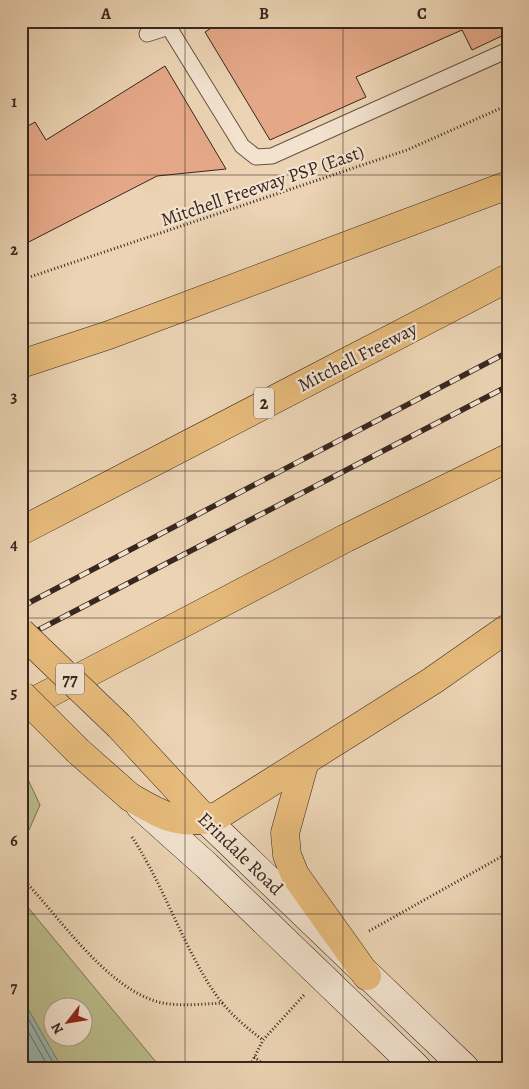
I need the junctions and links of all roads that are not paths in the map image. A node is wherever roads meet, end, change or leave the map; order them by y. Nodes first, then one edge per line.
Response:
1 (167, 24) edge
2 (147, 34) dead end
3 (508, 50) edge
4 (508, 185) edge
5 (508, 278) edge
6 (21, 364) edge
7 (508, 458) edge
8 (21, 531) edge
9 (508, 628) edge
10 (21, 632) edge
11 (21, 694) edge
12 (21, 708) edge
13 (305, 761) junction
14 (130, 797) junction
15 (206, 820) junction
16 (367, 976) junction
17 (416, 1068) edge
18 (465, 1068) edge

1 - 2 lane
1 - 3 lane
4 - 6 main road
5 - 8 main road, Mitchell Freeway / 2
7 - 12 main road
9 - 13 main road
10 - 15 main road, Erindale Road / 77, bridge
11 - 14 main road, Erindale Road / 77, bridge
13 - 15 main road
13 - 16 main road
14 - 15 main road
14 - 17 main road, Erindale Road / 77
15 - 16 main road, Erindale Road / 77
16 - 18 main road, Erindale Road / 77

